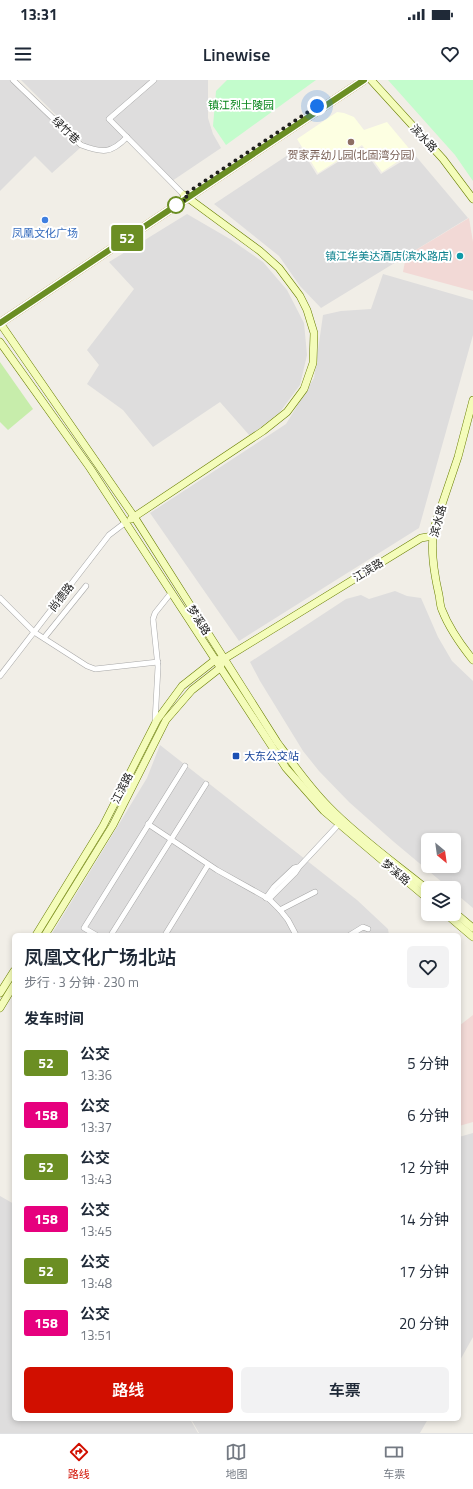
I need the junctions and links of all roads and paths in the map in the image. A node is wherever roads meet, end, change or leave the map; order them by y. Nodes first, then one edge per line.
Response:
1 (13, 80) edge
2 (154, 80) edge
3 (356, 80) edge
4 (364, 80) edge
5 (371, 80) edge
6 (127, 137) junction
7 (186, 196) junction
8 (473, 199) edge
9 (0, 317) edge
10 (0, 323) edge
11 (0, 342) edge
12 (473, 400) edge
13 (134, 516) junction
14 (126, 522) junction
15 (433, 536) junction
16 (86, 586) dead end
17 (171, 593) junction
18 (0, 598) edge
19 (34, 632) junction
20 (44, 638) junction
21 (224, 659) junction
22 (215, 660) junction
23 (473, 660) edge
24 (158, 662) junction
25 (220, 668) junction
26 (0, 676) edge
27 (155, 724) junction
28 (185, 766) dead end
29 (206, 784) dead end
30 (341, 823) junction
31 (148, 824) junction
32 (171, 840) junction
33 (208, 865) junction
34 (421, 885) edge
35 (315, 892) dead end
36 (421, 893) edge
37 (268, 899) junction
38 (280, 910) junction
39 (461, 918) edge
40 (454, 921) edge
41 (473, 928) edge
42 (368, 929) dead end
43 (37, 933) edge
44 (46, 933) edge
45 (93, 933) edge
46 (112, 933) edge
47 (166, 933) edge
48 (295, 933) edge
49 (353, 933) edge
50 (473, 938) edge
51 (12, 973) edge
52 (12, 988) edge
53 (0, 993) edge
54 (0, 1008) edge

1 - 6 street, 绿竹巷
2 - 6 street
3 - 7 main road
4 - 7 main road
5 - 8 main road, 滨水路
6 - 7 street
7 - 9 main road
7 - 10 main road
7 - 13 main road
10 - 13 main road, 梦溪路
11 - 14 main road, 梦溪路
12 - 15 main road, 滨水路
13 - 14 main road
13 - 21 main road, 梦溪路
14 - 17 main road, 梦溪路
14 - 19 street, 尚德路
15 - 21 main road, 江滨路
15 - 23 main road, 滨水路
16 - 20 street
17 - 22 main road, 梦溪路
17 - 24 street
18 - 19 street
19 - 20 street
19 - 26 street, 尚德路
20 - 24 street
21 - 22 main road, 江滨路
21 - 25 main road, 江滨路
21 - 30 main road, 梦溪路
22 - 25 main road, 梦溪路
22 - 27 main road, 江滨路
24 - 27 street
25 - 30 main road, 梦溪路
25 - 44 main road, 江滨路
27 - 43 main road, 江滨路
28 - 31 street
29 - 32 street
30 - 34 main road, 梦溪路
30 - 36 main road, 梦溪路
30 - 37 street
31 - 32 street
31 - 45 street
32 - 33 street
32 - 46 street
33 - 37 street
33 - 47 street
35 - 38 street
37 - 38 street
38 - 48 street
39 - 41 main road
40 - 50 main road
42 - 49 street
51 - 53 main road
52 - 54 main road

